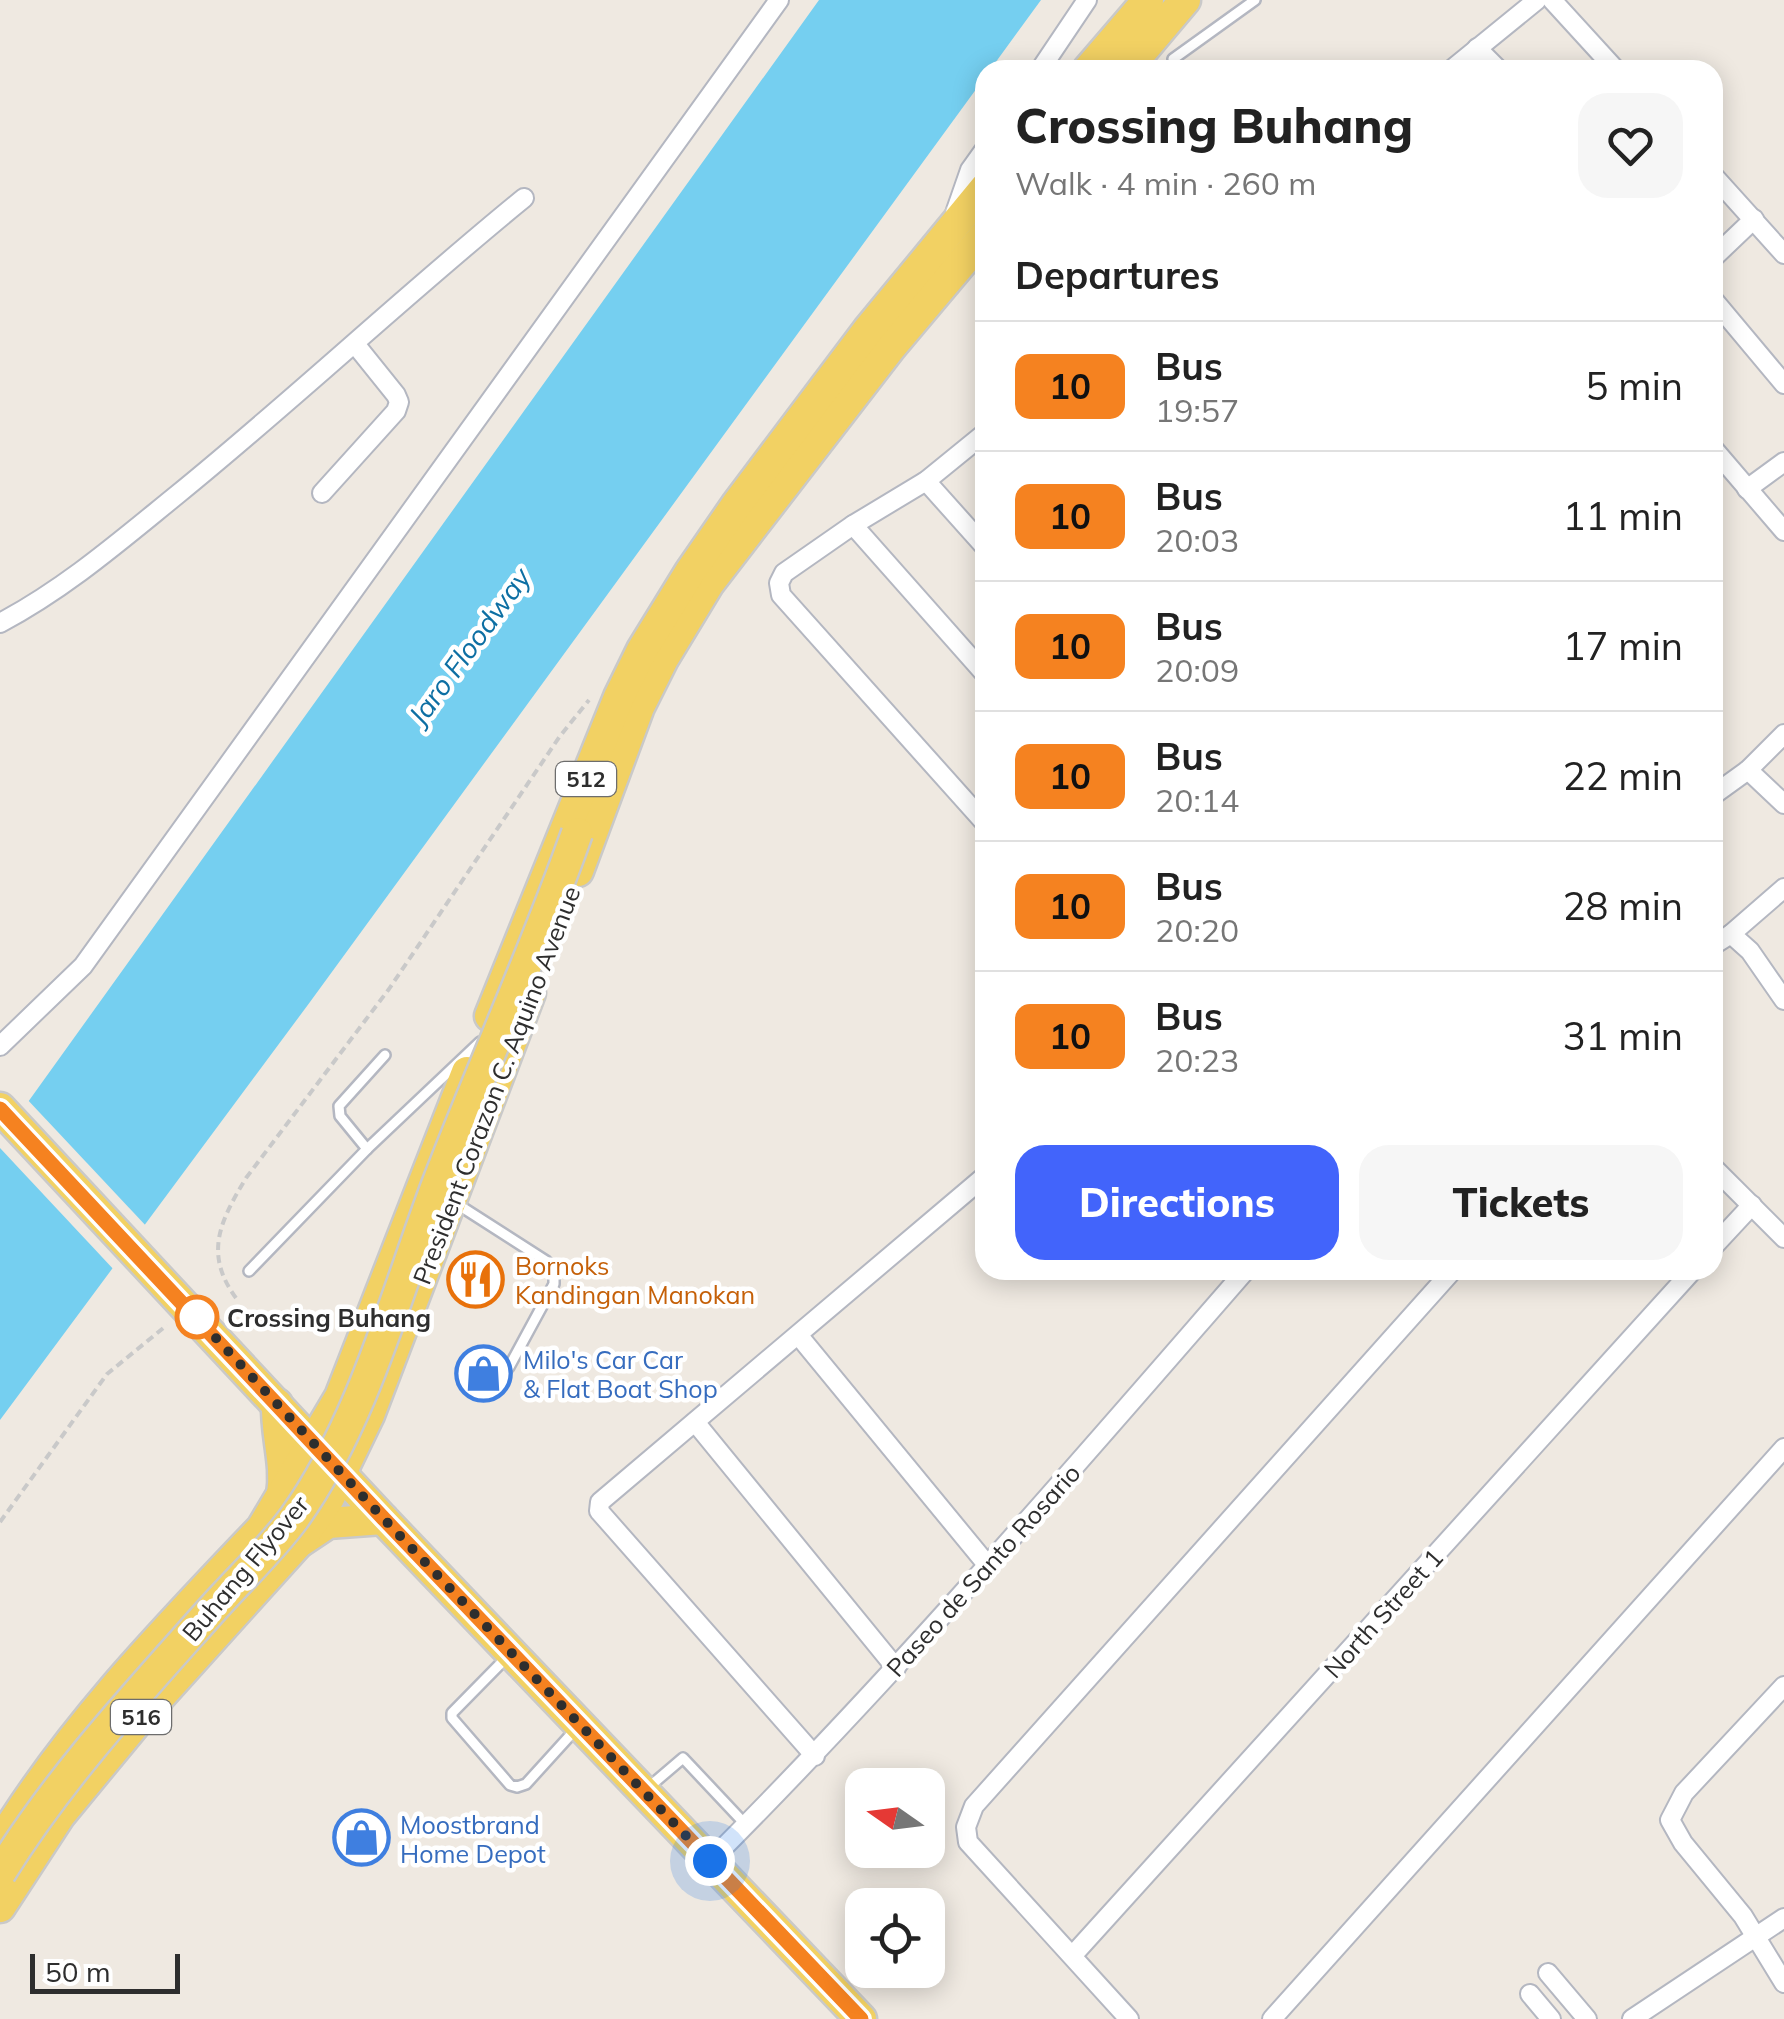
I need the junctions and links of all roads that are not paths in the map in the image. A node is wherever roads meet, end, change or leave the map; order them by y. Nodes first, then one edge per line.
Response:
1 (779, 0) edge
2 (1087, 0) edge
3 (1148, 0) edge
4 (1186, 0) edge
5 (1254, 0) edge
6 (1536, 0) edge
7 (1552, 0) edge
8 (1477, 48) junction
9 (1047, 60) edge
10 (1109, 60) edge
11 (1112, 60) edge
12 (1173, 60) dead end
13 (1462, 60) edge
14 (1489, 60) edge
15 (1607, 60) edge
16 (975, 163) edge
17 (1723, 186) edge
18 (524, 198) dead end
19 (975, 199) edge
20 (1754, 219) junction
21 (949, 228) junction
22 (975, 243) edge
23 (1723, 249) edge
24 (1784, 254) edge
25 (931, 277) junction
26 (1723, 311) edge
27 (355, 344) junction
28 (1784, 384) edge
29 (975, 441) edge
30 (1723, 460) edge
31 (1784, 462) edge
32 (926, 481) junction
33 (1747, 489) junction
34 (322, 493) dead end
35 (853, 525) junction
36 (1784, 531) edge
37 (975, 535) edge
38 (0, 623) edge
39 (975, 663) edge
40 (1784, 734) edge
41 (1748, 770) junction
42 (1723, 788) edge
43 (595, 790) junction
44 (1784, 804) edge
45 (975, 812) edge
46 (577, 833) joint
47 (1784, 888) edge
48 (1731, 934) junction
49 (1723, 939) edge
50 (1784, 1000) edge
51 (480, 1042) junction
52 (0, 1046) edge
53 (385, 1055) dead end
54 (0, 1108) edge
55 (368, 1149) junction
56 (1723, 1177) edge
57 (975, 1185) edge
58 (452, 1200) junction
59 (1752, 1205) junction
60 (1723, 1236) edge
61 (1784, 1238) edge
62 (249, 1271) dead end
63 (1235, 1280) edge
64 (1445, 1280) edge
65 (1684, 1280) edge
66 (799, 1336) junction
67 (352, 1364) junction
68 (490, 1388) dead end
69 (273, 1399) junction
70 (369, 1415) junction
71 (695, 1422) junction
72 (313, 1441) junction
73 (1784, 1448) edge
74 (342, 1474) junction
75 (281, 1500) junction
76 (383, 1518) junction
77 (300, 1542) junction
78 (988, 1568) junction
79 (512, 1652) junction
80 (896, 1668) junction
81 (1784, 1686) edge
82 (580, 1724) junction
83 (815, 1756) junction
84 (644, 1792) junction
85 (746, 1825) junction
86 (0, 1843) edge
87 (710, 1861) junction
88 (0, 1873) edge
89 (0, 1907) edge
90 (1784, 1918) edge
91 (1756, 1936) junction
92 (1072, 1956) junction
93 (1548, 1973) dead end
94 (1784, 1983) edge
95 (1530, 1994) dead end
96 (861, 2019) edge
97 (1129, 2019) edge
98 (1272, 2019) edge
99 (1551, 2019) edge
100 (1587, 2019) edge
101 (1632, 2019) edge

1 - 52 street
2 - 9 street
3 - 10 main road
4 - 11 main road
5 - 12 lane
6 - 8 street
7 - 15 street
8 - 13 street
8 - 14 street
16 - 21 street
17 - 20 street
18 - 27 street
19 - 21 main road, President Corazon C. Aquino Avenue / 512
20 - 23 street
20 - 24 street
21 - 25 main road, President Corazon C. Aquino Avenue / 512
22 - 25 main road, President Corazon C. Aquino Avenue / 512
25 - 43 main road, President Corazon C. Aquino Avenue / 512
26 - 28 street
27 - 34 street
27 - 38 street
29 - 32 street
30 - 33 street
31 - 33 street
32 - 35 street
32 - 37 street
33 - 36 street
35 - 39 street
35 - 45 street
40 - 41 street
41 - 42 street
41 - 44 street
43 - 46 main road, President Corazon C. Aquino Avenue / 512
43 - 51 main road, President Corazon C. Aquino Avenue / 512
43 - 58 main road, President Corazon C. Aquino Avenue / 512
46 - 88 main road, Buhang Flyover, bridge
47 - 48 street
48 - 49 street
48 - 50 street
51 - 55 lane
51 - 67 main road, President Corazon C. Aquino Avenue / 512
53 - 55 lane
54 - 69 main road
55 - 62 lane
56 - 59 street
57 - 66 street
58 - 68 lane
58 - 70 main road, President Corazon C. Aquino Avenue / 512
59 - 60 street
59 - 61 street
63 - 78 street, Paseo de Santo Rosario
64 - 92 street
65 - 92 street, North Street 1
66 - 71 street
66 - 78 street
67 - 69 main road
67 - 72 main road, President Corazon C. Aquino Avenue / 512
69 - 72 main road
69 - 75 main road
70 - 74 main road, President Corazon C. Aquino Avenue / 512
70 - 76 main road
71 - 80 street
71 - 83 street
72 - 74 main road
72 - 75 main road, President Corazon C. Aquino Avenue / 516
73 - 98 street
74 - 76 main road
74 - 77 main road, President Corazon C. Aquino Avenue / 516
75 - 86 main road, President Corazon C. Aquino Avenue / 516
76 - 77 main road
76 - 79 main road
77 - 89 main road, President Corazon C. Aquino Avenue / 516
78 - 80 street, Paseo de Santo Rosario
79 - 82 main road
79 - 82 lane
80 - 83 street, Paseo de Santo Rosario
81 - 91 street
82 - 84 main road
83 - 85 street, Paseo de Santo Rosario
84 - 85 lane
84 - 87 main road
85 - 87 street, Paseo de Santo Rosario
87 - 96 main road
90 - 91 street
91 - 94 street
91 - 101 street
92 - 97 street
93 - 100 street
95 - 99 street

